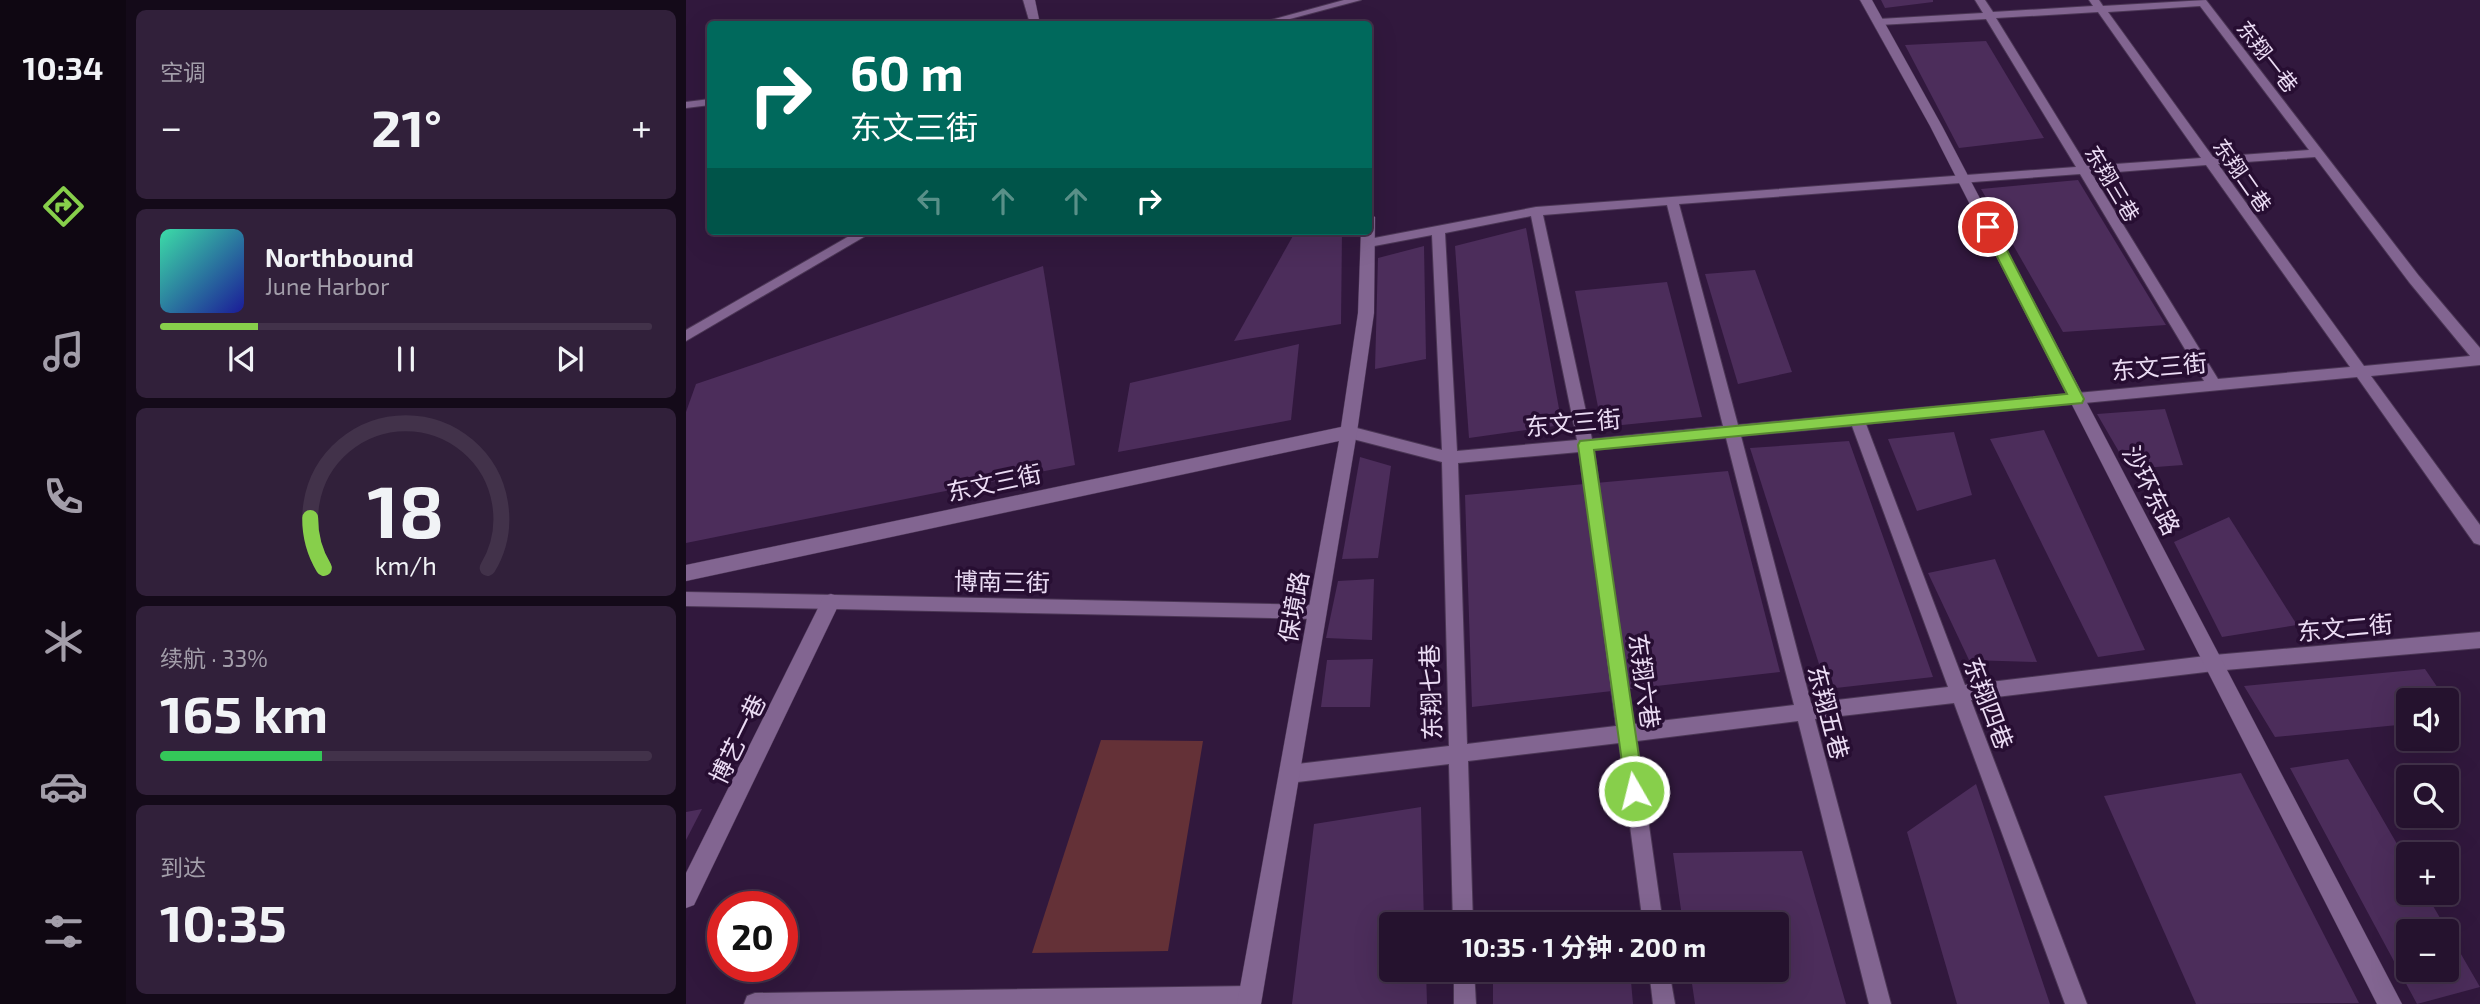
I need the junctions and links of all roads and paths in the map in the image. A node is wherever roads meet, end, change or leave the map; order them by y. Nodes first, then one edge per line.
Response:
1 (1028, 0) edge
2 (1356, 0) edge
3 (1866, 0) edge
4 (1980, 0) edge
5 (2094, 0) edge
6 (2202, 1) edge
7 (1989, 16) junction
8 (1034, 21) edge
9 (1273, 21) edge
10 (1879, 22) junction
11 (707, 102) edge
12 (686, 106) edge
13 (2319, 153) junction
14 (2209, 161) junction
15 (2083, 170) junction
16 (1963, 178) junction
17 (1672, 200) junction
18 (1536, 211) junction
19 (1438, 230) junction
20 (861, 235) edge
21 (1369, 235) edge
22 (1369, 243) junction
23 (686, 336) edge
24 (2480, 359) edge
25 (2360, 372) junction
26 (2215, 386) junction
27 (2077, 399) junction
28 (1857, 420) junction
29 (1731, 431) junction
30 (1349, 432) junction
31 (1586, 445) junction
32 (1450, 458) junction
33 (2480, 538) edge
34 (686, 573) edge
35 (686, 599) edge
36 (831, 602) junction
37 (1317, 612) junction
38 (2480, 640) edge
39 (2214, 663) junction
40 (1289, 774) junction
41 (686, 897) edge
42 (1463, 912) edge
43 (1651, 912) edge
44 (1464, 982) edge
45 (1661, 982) edge
46 (1249, 1001) edge
47 (755, 1004) edge
48 (1465, 1004) edge
49 (1664, 1004) edge
50 (1880, 1004) edge
51 (2076, 1004) edge
52 (2390, 1004) edge

1 - 8 street
2 - 9 lane
3 - 10 street, 沙环东路
4 - 7 lane, 东翔三巷
5 - 14 lane, 东翔二巷
6 - 7 lane
6 - 13 lane, 东翔一巷
7 - 10 lane
7 - 15 lane, 东翔三巷
10 - 16 street, 沙环东路
11 - 12 lane
13 - 14 lane
13 - 24 lane, 东翔一巷
14 - 15 lane
14 - 25 lane, 东翔二巷
15 - 16 lane
15 - 26 lane, 东翔三巷
16 - 17 lane
16 - 27 street, 沙环东路
17 - 18 lane
17 - 29 lane, 东翔五巷
18 - 19 lane
18 - 31 lane, 东翔六巷
19 - 22 lane
19 - 32 lane, 东翔七巷
20 - 23 lane
21 - 22 street, 保境路
22 - 30 street, 保境路
24 - 25 lane, 东文三街
25 - 26 lane, 东文三街
25 - 33 lane, 东翔二巷
26 - 27 lane, 东文三街
27 - 28 lane, 东文三街
27 - 39 street, 沙环东路
28 - 29 lane, 东文三街
28 - 51 lane, 东翔四巷
29 - 31 lane, 东文三街
29 - 50 lane, 东翔五巷
30 - 32 lane, 东文三街
30 - 34 street, 东文三街
30 - 37 street, 保境路
31 - 32 lane, 东文三街
31 - 43 lane, 东翔六巷
32 - 42 lane, 东翔七巷
35 - 36 lane, 博南三街
36 - 37 lane, 博南三街
36 - 41 lane, 博艺一巷
37 - 40 street, 保境路
38 - 39 lane, 东文二街
39 - 40 lane, 东文二街
39 - 52 street, 沙环东路
40 - 46 street, 保境路
44 - 48 lane
45 - 49 lane
46 - 47 lane

